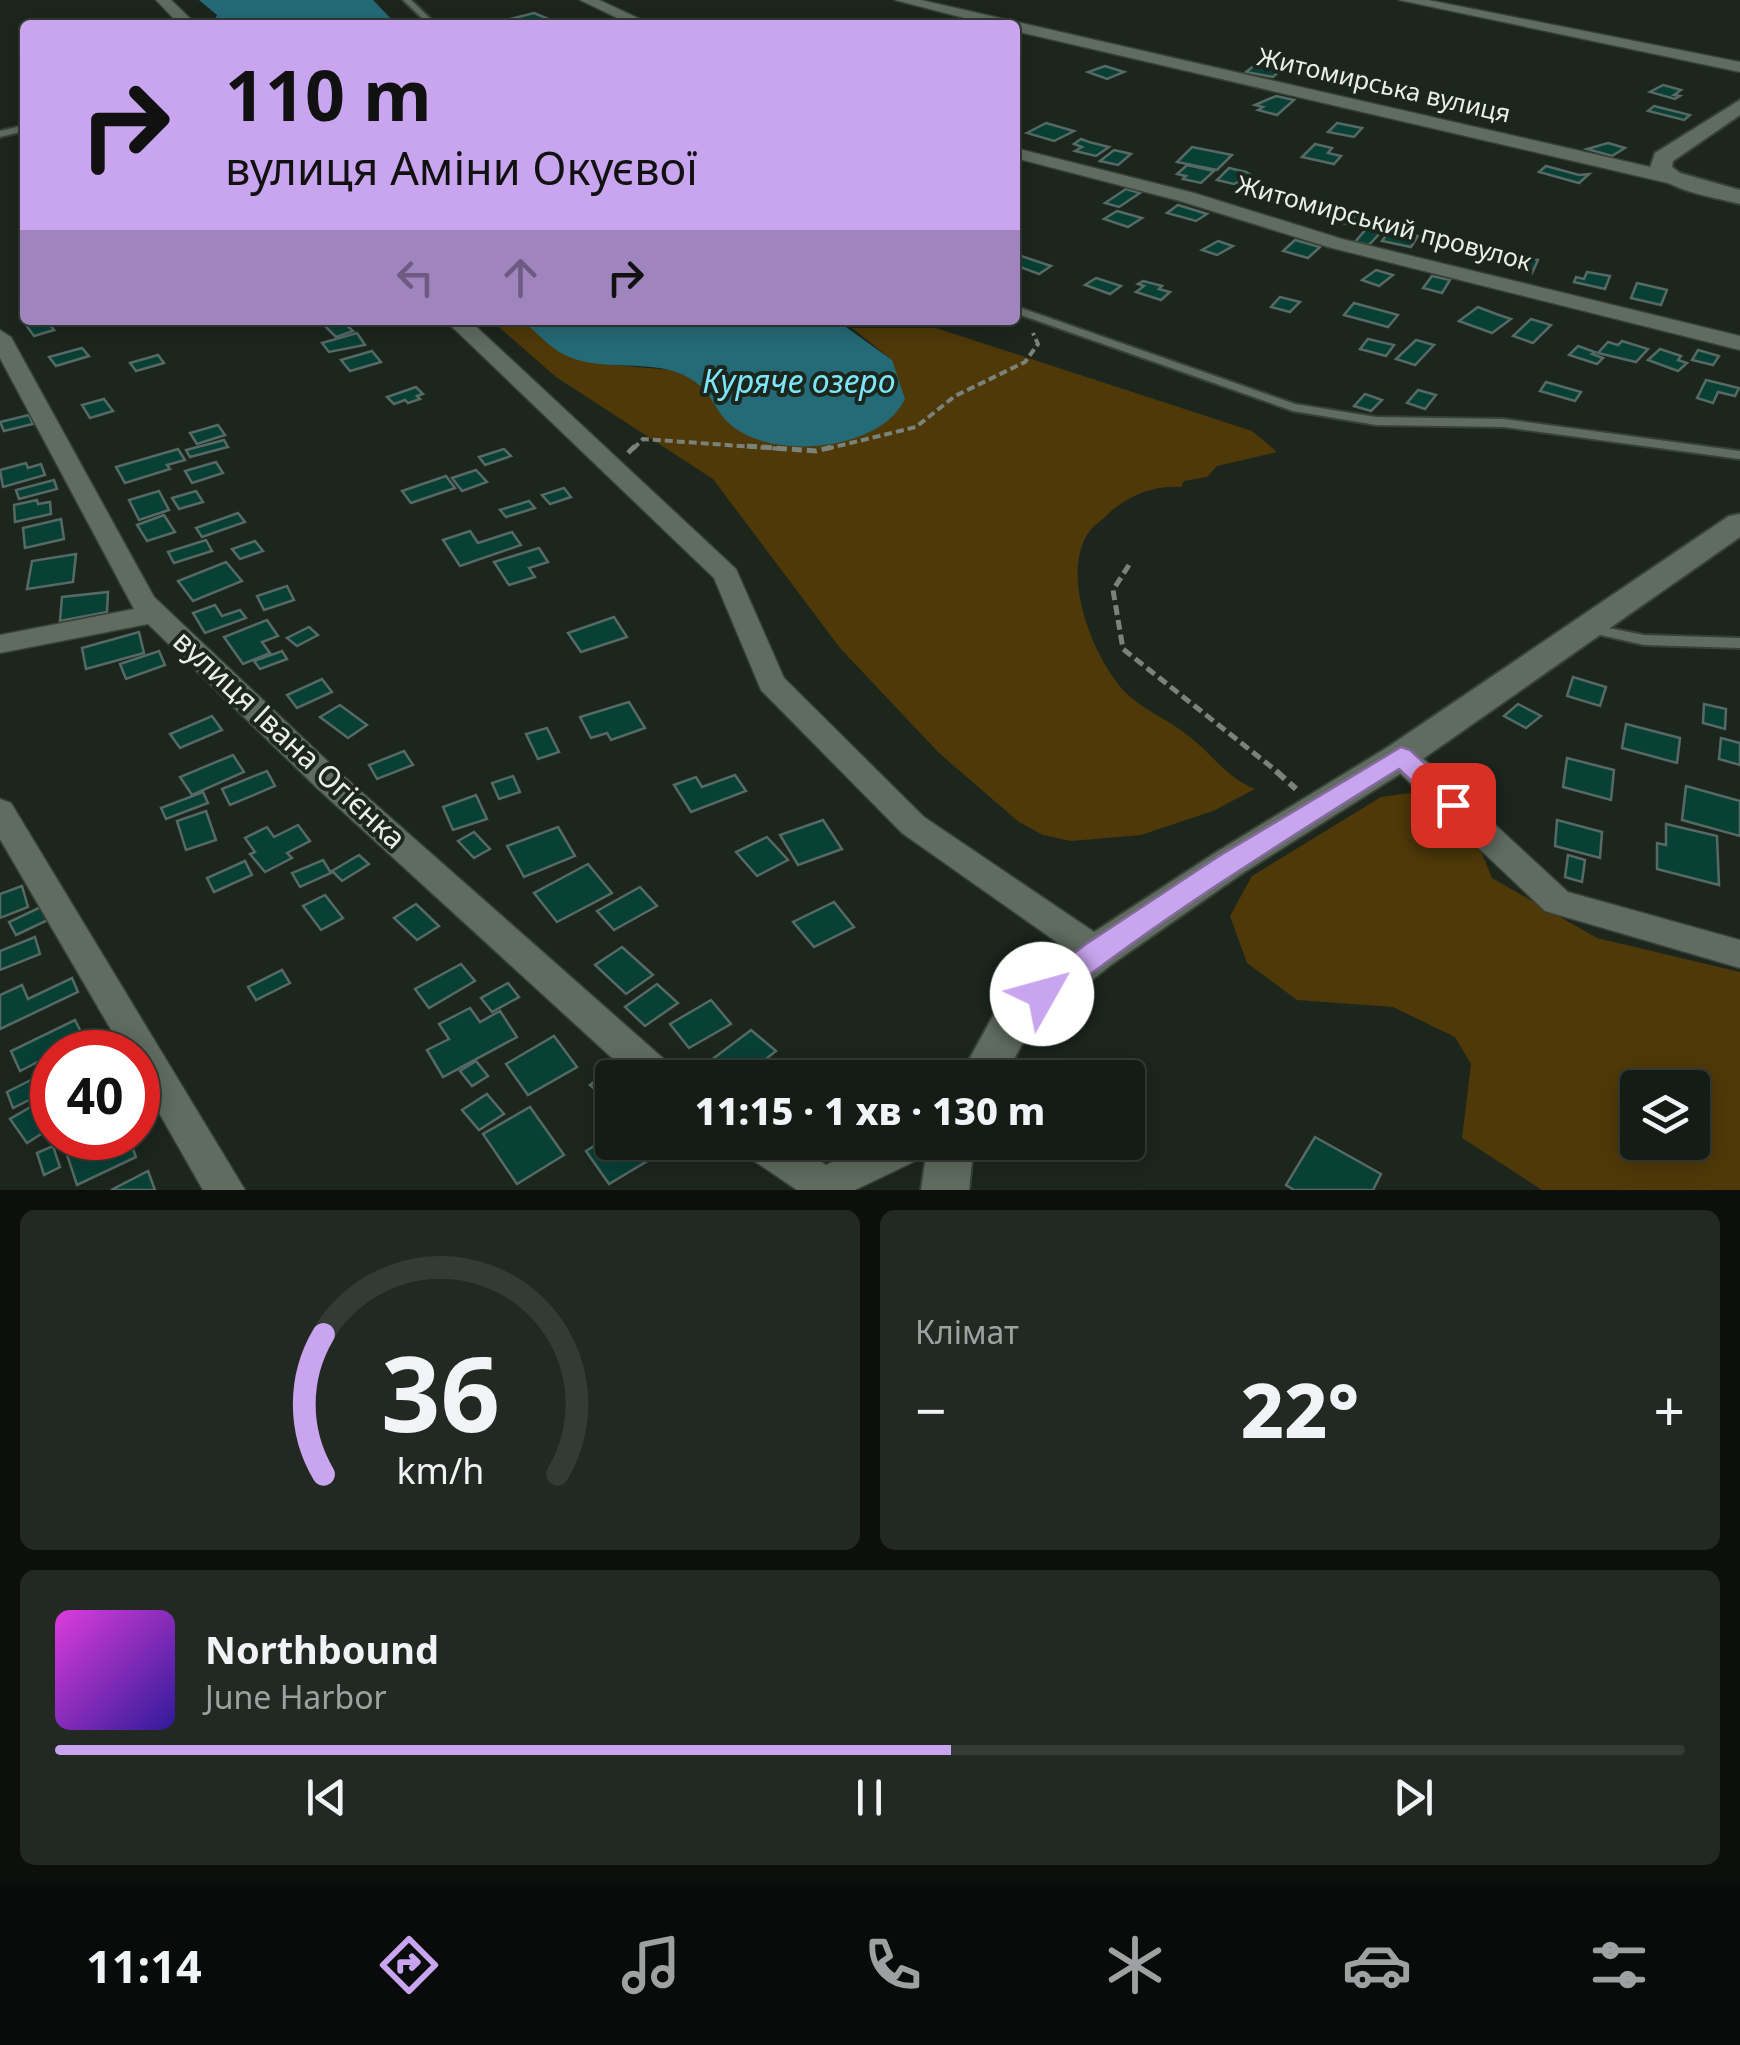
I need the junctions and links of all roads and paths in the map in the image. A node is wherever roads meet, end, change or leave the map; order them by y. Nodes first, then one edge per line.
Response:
1 (164, 0) edge
2 (407, 0) edge
3 (587, 0) edge
4 (902, 0) edge
5 (1406, 0) edge
6 (184, 20) edge
7 (429, 20) edge
8 (633, 20) edge
9 (987, 20) edge
10 (1020, 28) edge
11 (1740, 67) edge
12 (1737, 111) edge
13 (1020, 154) edge
14 (1672, 178) junction
15 (1740, 197) edge
16 (1020, 310) edge
17 (461, 325) edge
18 (0, 338) edge
19 (1740, 343) edge
20 (1740, 455) edge
21 (613, 471) junction
22 (1740, 523) edge
23 (1129, 565) dead end
24 (154, 614) junction
25 (1587, 628) junction
26 (1740, 643) edge
27 (0, 644) edge
28 (1401, 756) junction
29 (1316, 809) junction
30 (0, 811) edge
31 (1096, 952) junction
32 (1740, 954) edge
33 (640, 1060) edge
34 (991, 1060) edge
35 (786, 1160) edge
36 (880, 1160) edge
37 (947, 1160) edge
38 (827, 1187) edge
39 (225, 1190) edge
40 (945, 1190) edge

1 - 6 street
2 - 7 lane
3 - 8 street
4 - 9 street, Житомирська вулиця
5 - 11 street
10 - 14 street, Житомирська вулиця
12 - 14 street
13 - 19 street, Житомирський провулок
14 - 15 street, Житомирська вулиця
16 - 20 lane
16 - 21 path
17 - 21 street
18 - 24 street, вулиця Івана Огієнка
21 - 31 street
22 - 25 street
23 - 29 path
24 - 27 street
24 - 33 street, вулиця Івана Огієнка
25 - 26 lane
25 - 28 street
28 - 29 street
28 - 32 street
29 - 31 street
30 - 39 street
31 - 34 street
35 - 38 street
36 - 38 street
37 - 40 street

